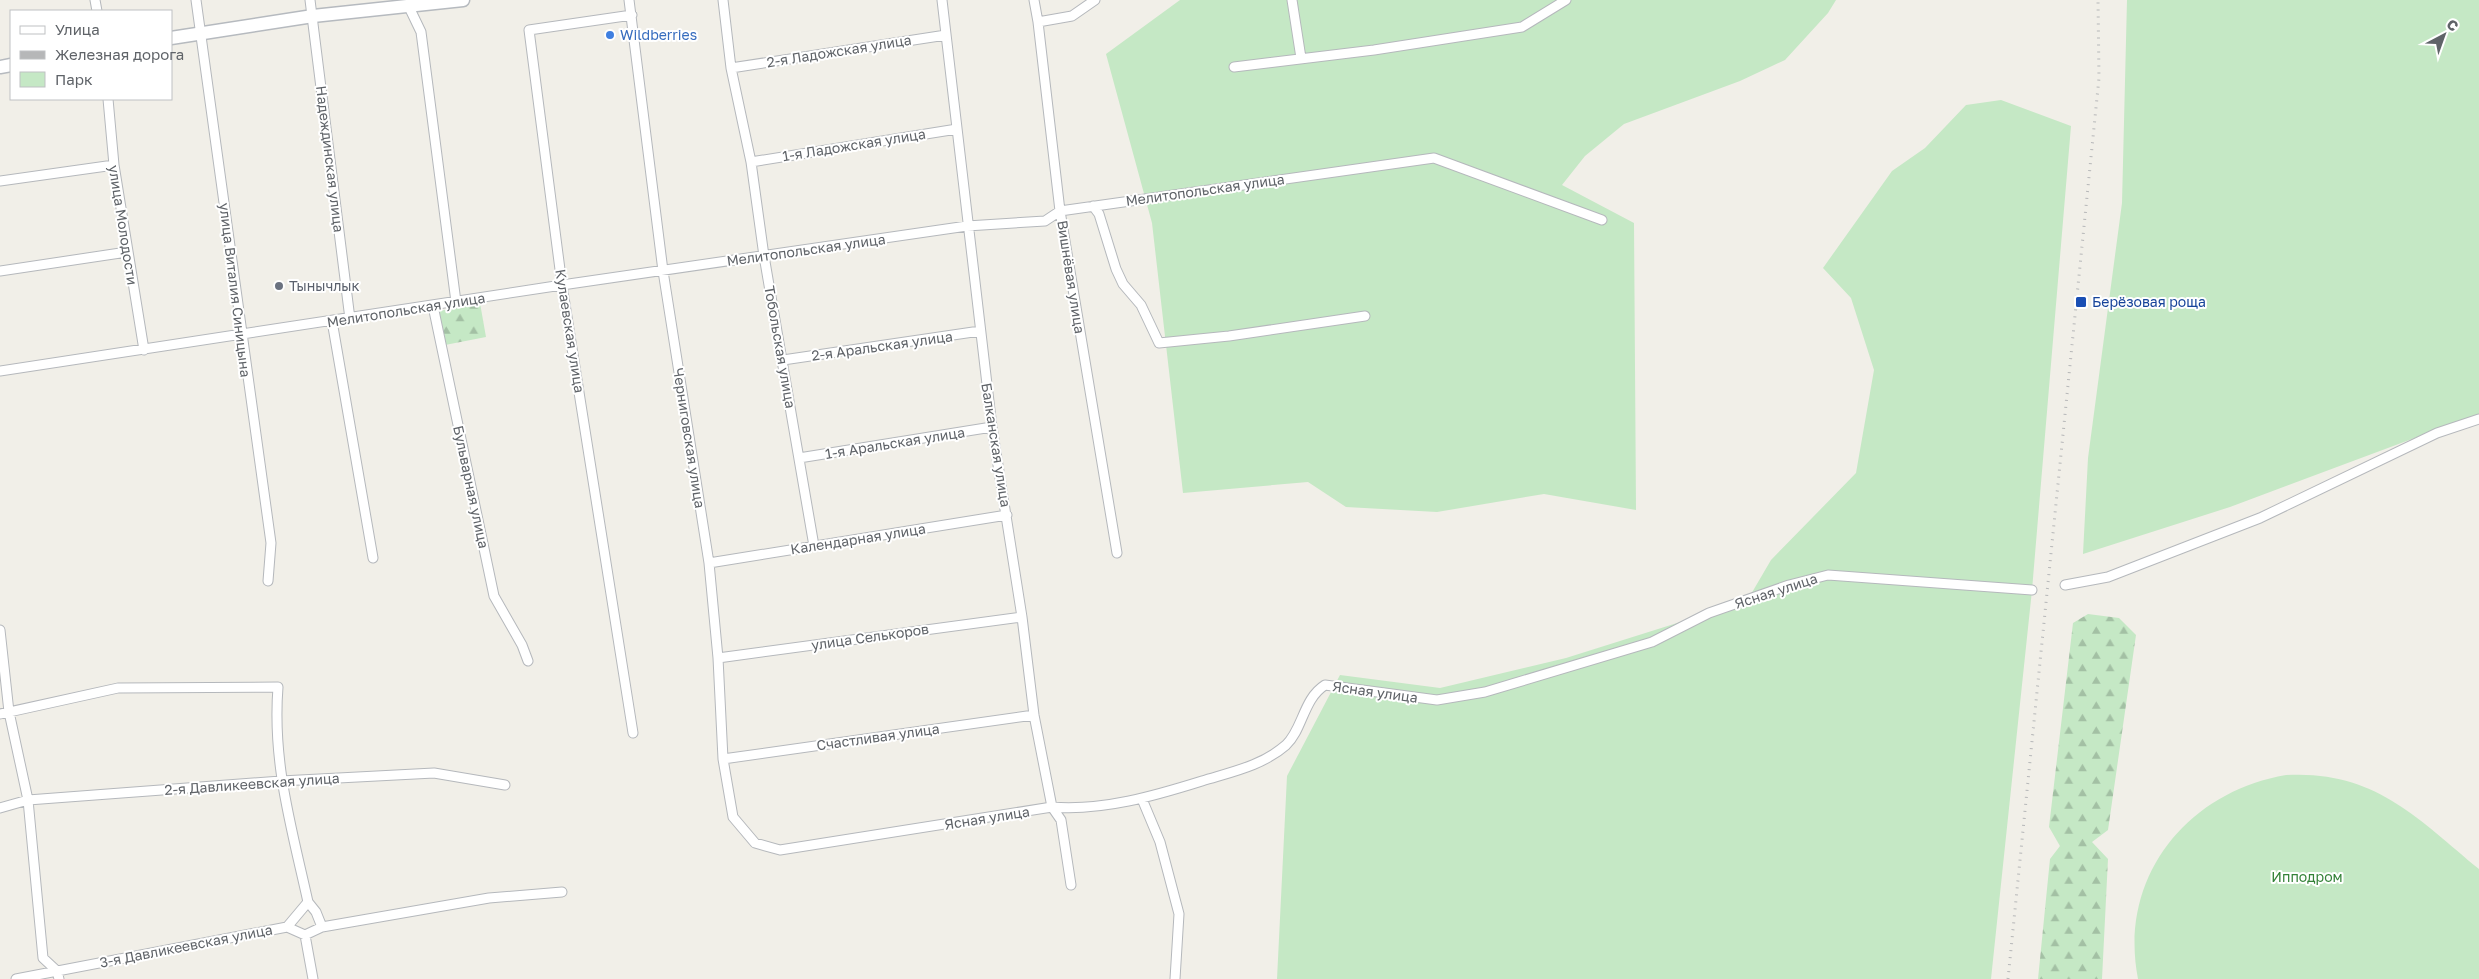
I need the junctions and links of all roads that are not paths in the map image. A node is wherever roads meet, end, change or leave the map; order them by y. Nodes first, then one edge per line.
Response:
1 (196, 0) edge
2 (310, 0) edge
3 (463, 0) edge
4 (629, 0) edge
5 (723, 0) edge
6 (942, 0) edge
7 (1034, 0) edge
8 (1095, 0) edge
9 (1292, 0) edge
10 (1566, 0) edge
11 (409, 7) junction
12 (632, 15) junction
13 (313, 16) junction
14 (1038, 22) junction
15 (202, 33) junction
16 (946, 35) junction
17 (172, 38) edge
18 (1301, 58) junction
19 (1234, 67) dead end
20 (731, 68) junction
21 (108, 100) edge
22 (957, 129) junction
23 (751, 162) junction
24 (114, 165) junction
25 (0, 181) edge
26 (1093, 206) junction
27 (1060, 211) junction
28 (1602, 220) dead end
29 (967, 226) junction
30 (127, 252) junction
31 (764, 256) junction
32 (0, 271) edge
33 (663, 271) junction
34 (562, 285) junction
35 (456, 302) junction
36 (433, 306) junction
37 (1366, 316) dead end
38 (350, 319) junction
39 (332, 321) junction
40 (980, 331) junction
41 (240, 336) junction
42 (144, 350) junction
43 (783, 360) junction
44 (0, 371) edge
45 (2479, 419) edge
46 (992, 427) junction
47 (799, 458) junction
48 (1007, 515) junction
49 (814, 546) junction
50 (1117, 553) dead end
51 (373, 558) dead end
52 (709, 563) junction
53 (268, 580) dead end
54 (2065, 585) dead end
55 (2032, 590) dead end
56 (1022, 617) junction
57 (0, 630) edge
58 (718, 658) junction
59 (528, 661) dead end
60 (4, 713) edge
61 (1034, 715) junction
62 (633, 734) dead end
63 (723, 759) junction
64 (281, 781) junction
65 (505, 785) dead end
66 (1142, 799) junction
67 (28, 800) junction
68 (1052, 807) junction
69 (0, 808) edge
70 (780, 850) joint
71 (1071, 885) dead end
72 (562, 892) dead end
73 (308, 902) junction
74 (287, 927) junction
75 (322, 927) junction
76 (305, 934) junction
77 (58, 975) edge
78 (16, 979) edge
79 (313, 979) edge
80 (1174, 979) edge

1 - 15 street, улица Виталия Синицына
2 - 13 street, Надеждинская улица
3 - 11 street
4 - 12 street, Черниговская улица
5 - 20 street, Тобольская улица
6 - 16 street, Балканская улица
7 - 14 street, Вишнёвая улица
8 - 14 street
9 - 18 street
10 - 18 street
11 - 13 street
11 - 35 street
12 - 33 street, Черниговская улица
12 - 34 street, Кулаевская улица
13 - 15 street
13 - 38 street, Надеждинская улица
14 - 27 street, Вишнёвая улица
15 - 17 street
15 - 41 street, улица Виталия Синицына
16 - 20 street, 2-я Ладожская улица
16 - 22 street, Балканская улица
18 - 19 street
20 - 23 street, Тобольская улица
21 - 24 street, улица Молодости
22 - 23 street, 1-я Ладожская улица
22 - 29 street, Балканская улица
23 - 31 street, Тобольская улица
24 - 25 street
24 - 30 street, улица Молодости
26 - 27 street, Мелитопольская улица
26 - 28 street, Мелитопольская улица
26 - 37 street
27 - 29 street, Мелитопольская улица
27 - 50 street, Вишнёвая улица
29 - 31 street, Мелитопольская улица
29 - 40 street, Балканская улица
30 - 32 street
30 - 42 street, улица Молодости
31 - 33 street, Мелитопольская улица
31 - 43 street, Тобольская улица
33 - 34 street, Мелитопольская улица
33 - 52 street, Черниговская улица
34 - 35 street, Мелитопольская улица
34 - 62 street, Кулаевская улица
35 - 36 street, Мелитопольская улица
36 - 38 street, Мелитопольская улица
36 - 59 street, Бульварная улица
38 - 39 street, Мелитопольская улица
39 - 41 street, Мелитопольская улица
39 - 51 street
40 - 43 street, 2-я Аральская улица
40 - 46 street, Балканская улица
41 - 42 street, Мелитопольская улица
41 - 53 street, улица Виталия Синицына
42 - 44 street, Мелитопольская улица
43 - 47 street, Тобольская улица
45 - 54 street
46 - 47 street, 1-я Аральская улица
46 - 48 street, Балканская улица
47 - 49 street, Тобольская улица
48 - 49 street, Календарная улица
48 - 56 street, Балканская улица
49 - 52 street, Календарная улица
52 - 58 street, Черниговская улица
55 - 66 street, Ясная улица
56 - 58 street, улица Селькоров
56 - 61 street, Балканская улица
57 - 60 street
58 - 63 street, Черниговская улица
60 - 64 street
60 - 67 street
61 - 63 street, Счастливая улица
61 - 68 street, Балканская улица
63 - 70 street, Черниговская улица
64 - 65 street, 2-я Давликеевская улица
64 - 67 street, 2-я Давликеевская улица
64 - 73 street
66 - 68 street, Ясная улица
66 - 80 street
67 - 69 street, 2-я Давликеевская улица
67 - 77 street
68 - 70 street, Ясная улица
68 - 71 street, Балканская улица
72 - 75 street
73 - 74 street
73 - 75 street
74 - 76 street, 3-я Давликеевская улица
74 - 77 street, 3-я Давликеевская улица
75 - 76 street
76 - 79 street
77 - 78 street, 3-я Давликеевская улица

